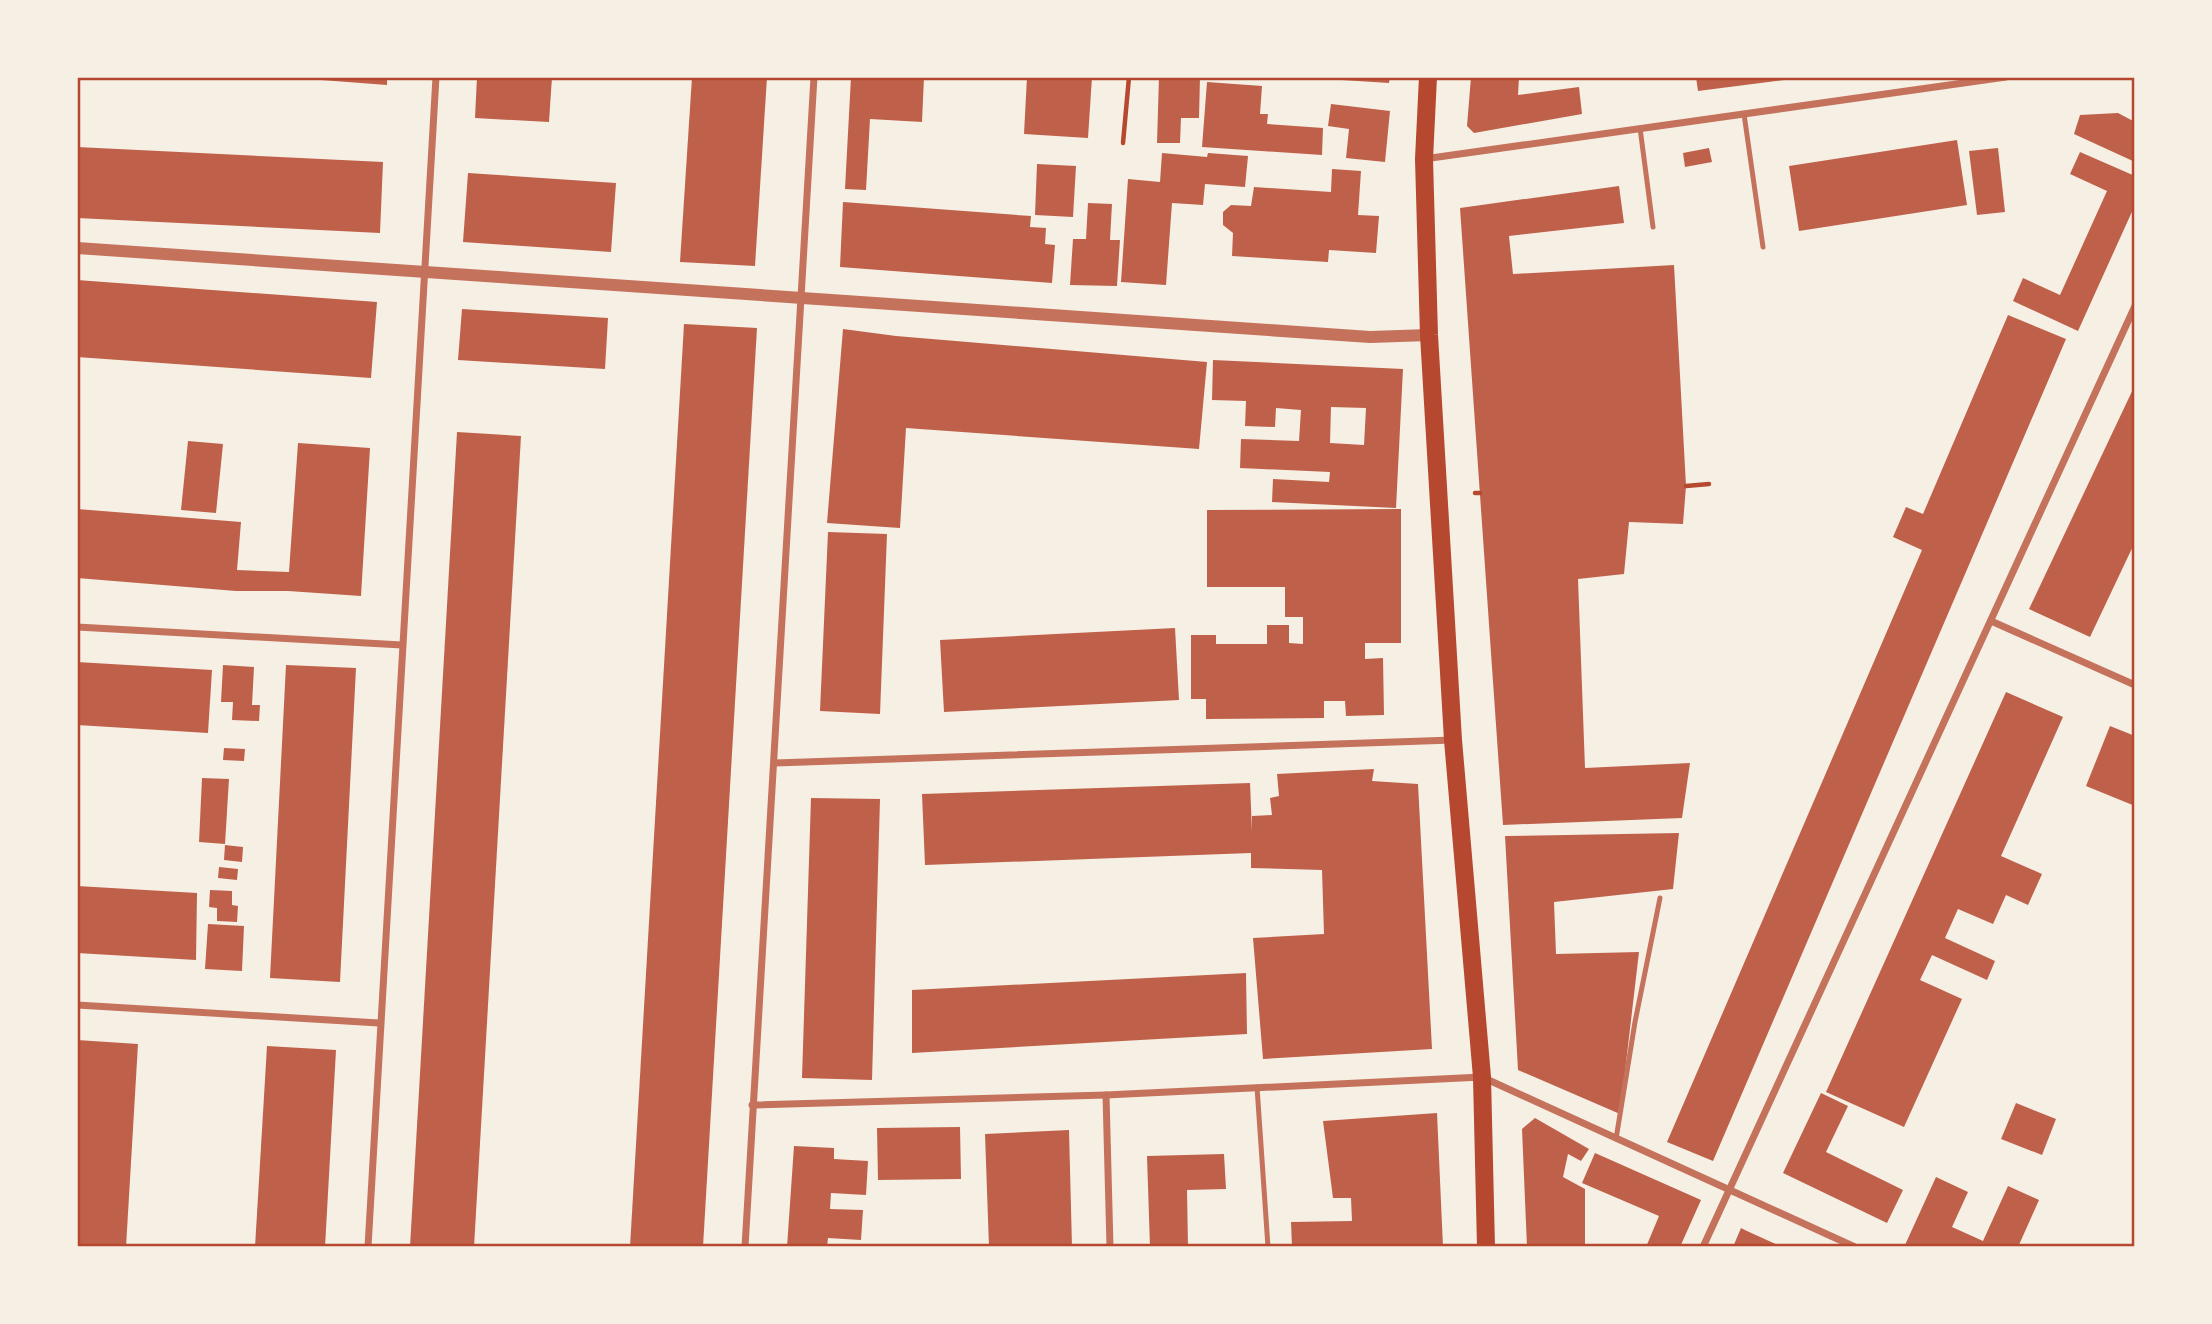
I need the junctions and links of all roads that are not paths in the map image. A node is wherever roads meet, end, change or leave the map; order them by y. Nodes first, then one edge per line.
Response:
1 (436, 77) edge
2 (814, 77) edge
3 (1429, 77) edge
4 (2006, 77) edge
5 (1744, 114) junction
6 (1640, 128) junction
7 (1424, 159) junction
8 (1653, 227) dead end
9 (1763, 247) dead end
10 (77, 248) edge
11 (426, 271) junction
12 (802, 299) junction
13 (2135, 306) edge
14 (1429, 335) junction
15 (1991, 621) junction
16 (77, 627) edge
17 (402, 645) junction
18 (2135, 685) edge
19 (1453, 740) junction
20 (775, 762) junction
21 (1660, 898) dead end
22 (77, 1006) edge
23 (379, 1023) junction
24 (1482, 1077) junction
25 (1257, 1087) junction
26 (1106, 1095) junction
27 (752, 1105) junction
28 (1616, 1139) junction
29 (1729, 1189) junction
30 (368, 1247) edge
31 (745, 1247) edge
32 (1110, 1247) edge
33 (1268, 1247) edge
34 (1486, 1247) edge
35 (1703, 1247) edge
36 (1855, 1247) edge

1 - 11 street
2 - 12 street
3 - 7 main road
4 - 5 street
5 - 6 street
5 - 9 lane
6 - 7 street
6 - 8 lane
7 - 14 main road
10 - 11 street
11 - 12 street
11 - 17 street
12 - 14 street
12 - 20 street
13 - 15 street
14 - 19 main road
15 - 18 street
15 - 29 street
16 - 17 street
17 - 23 street
19 - 20 street
19 - 24 main road
20 - 27 street
21 - 28 lane
22 - 23 street
23 - 30 street
24 - 25 street
24 - 28 street
24 - 34 main road
25 - 26 street
25 - 33 lane
26 - 27 street
26 - 32 street
27 - 31 street
28 - 29 street
29 - 35 street
29 - 36 street

